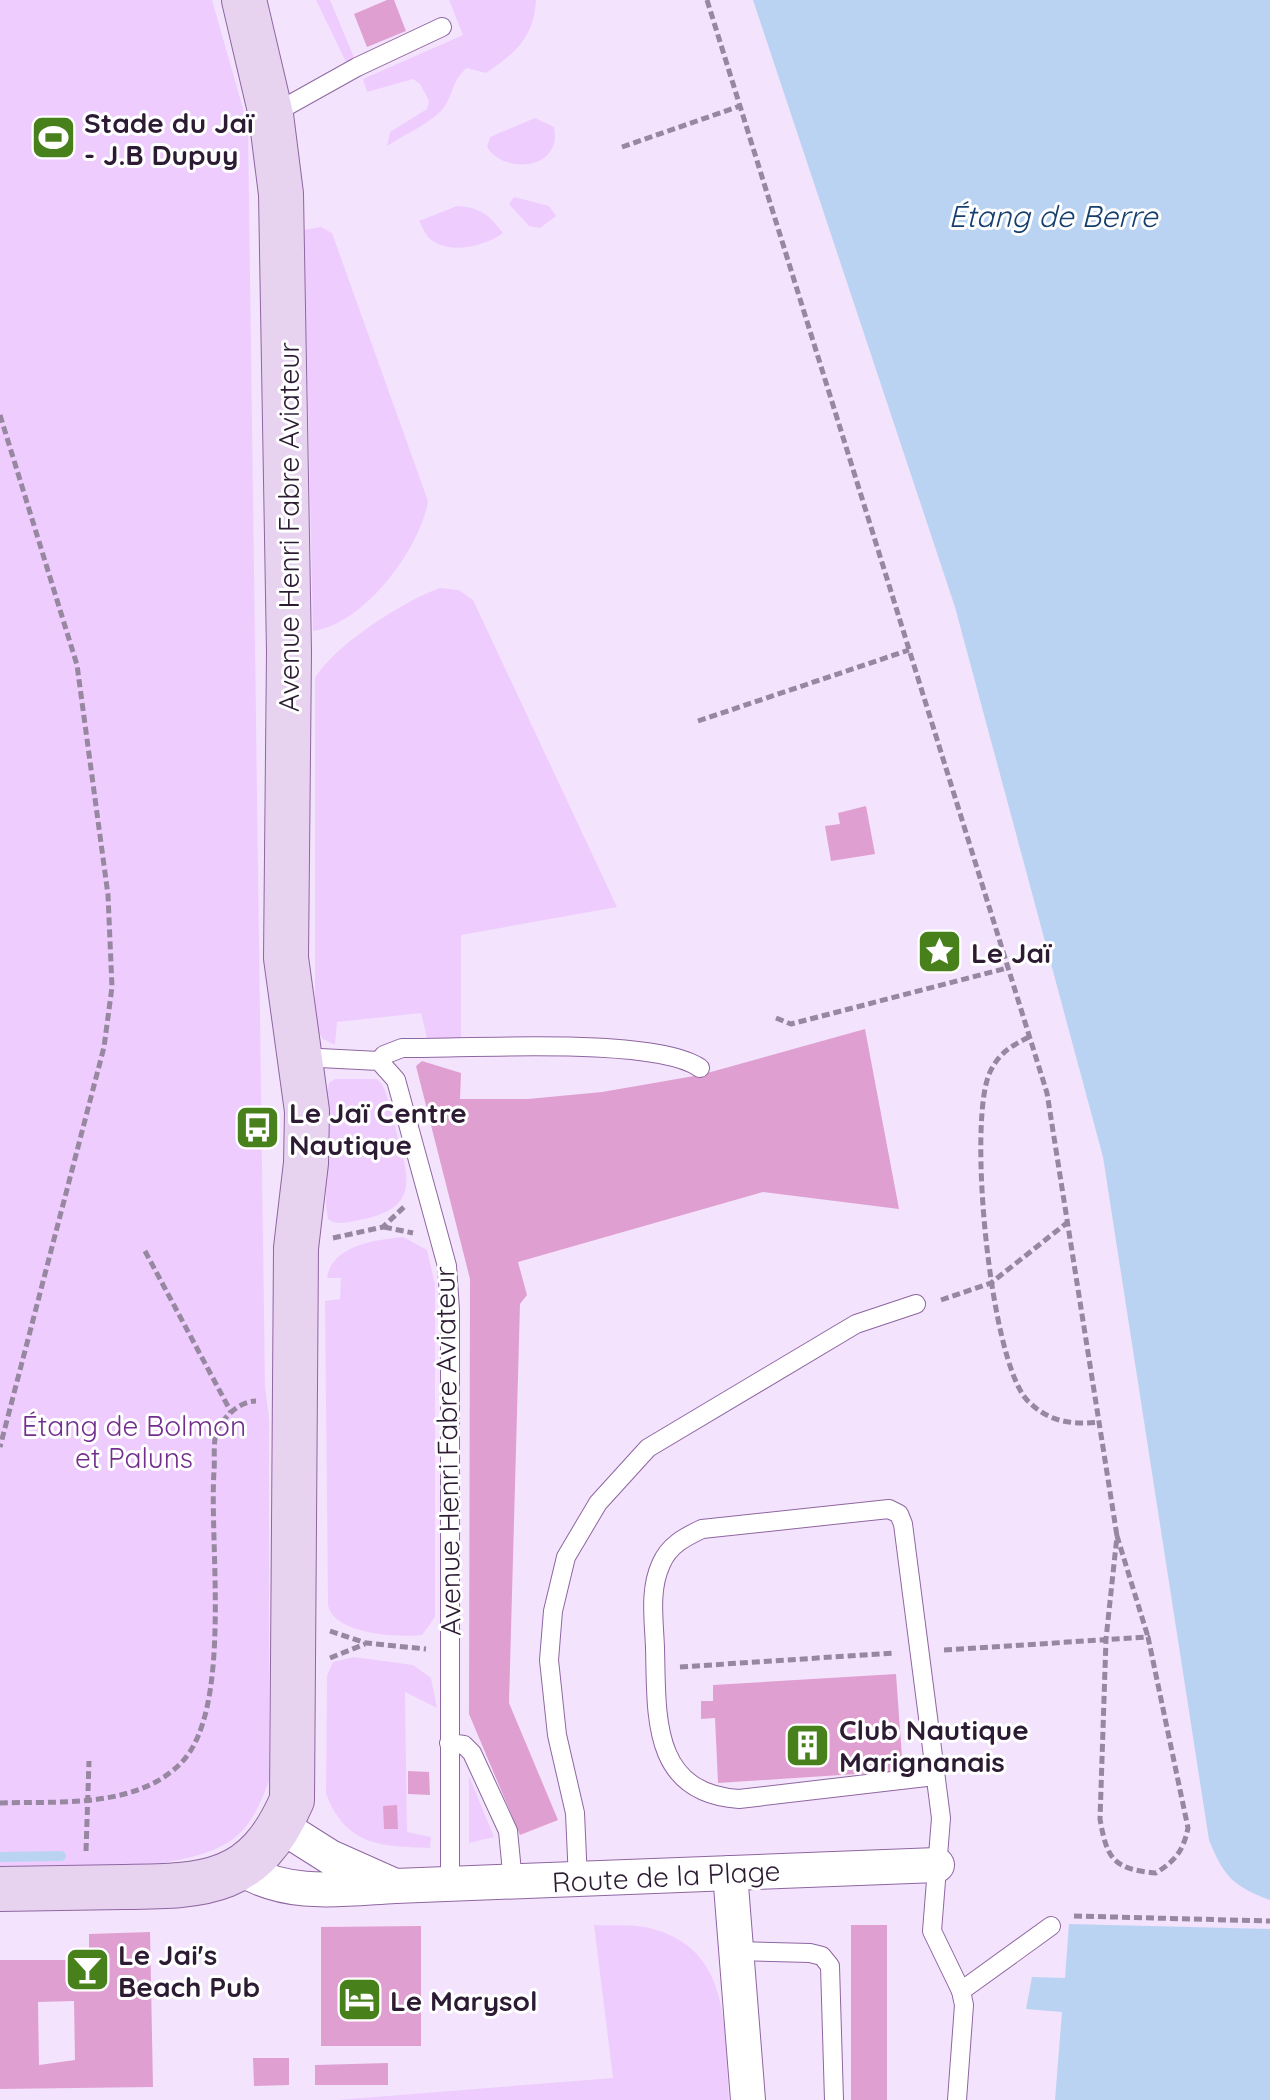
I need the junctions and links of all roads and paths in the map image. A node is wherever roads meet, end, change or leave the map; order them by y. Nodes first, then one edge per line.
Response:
1 (244, 0) edge
2 (707, 0) edge
3 (442, 27) dead end
4 (740, 106) junction
5 (271, 115) junction
6 (622, 147) dead end
7 (0, 415) edge
8 (909, 650) junction
9 (698, 721) dead end
10 (1008, 968) junction
11 (776, 1018) dead end
12 (1029, 1037) junction
13 (299, 1057) junction
14 (379, 1061) junction
15 (700, 1068) dead end
16 (425, 1187) junction
17 (1068, 1222) junction
18 (308, 1239) junction
19 (145, 1251) dead end
20 (991, 1283) junction
21 (916, 1304) joint
22 (293, 1402) junction
23 (231, 1412) junction
24 (1099, 1422) junction
25 (0, 1447) edge
26 (1117, 1536) junction
27 (321, 1627) dead end
28 (1148, 1637) junction
29 (1106, 1639) junction
30 (366, 1643) junction
31 (920, 1651) junction
32 (451, 1652) junction
33 (321, 1662) dead end
34 (655, 1668) junction
35 (449, 1743) junction
36 (89, 1761) dead end
37 (935, 1776) junction
38 (88, 1800) junction
39 (0, 1803) edge
40 (262, 1848) junction
41 (86, 1854) dead end
42 (937, 1865) junction
43 (730, 1873) junction
44 (578, 1880) junction
45 (513, 1882) junction
46 (395, 1886) junction
47 (450, 1886) junction
48 (0, 1889) edge
49 (1270, 1921) edge
50 (1051, 1926) joint
51 (736, 1951) junction
52 (961, 1991) junction
53 (748, 2100) edge
54 (834, 2100) edge
55 (957, 2100) edge

1 - 5 street, Avenue Henri Fabre Aviateur
2 - 4 path
3 - 5 lane
4 - 6 path
4 - 8 path
5 - 13 street, Avenue Henri Fabre Aviateur
7 - 25 path
8 - 9 path
8 - 10 path
10 - 11 path
10 - 12 path
12 - 17 path
12 - 20 path
13 - 14 lane
13 - 18 street, Avenue Henri Fabre Aviateur
14 - 15 lane
14 - 16 lane, Avenue Henri Fabre Aviateur
16 - 18 path
16 - 32 lane, Avenue Henri Fabre Aviateur
17 - 20 path
17 - 24 path
18 - 22 street, Avenue Henri Fabre Aviateur
19 - 23 path
20 - 21 path
20 - 24 path
21 - 44 lane
22 - 23 path
22 - 40 street, Avenue Henri Fabre Aviateur
23 - 38 path
24 - 26 path
26 - 28 path
26 - 29 path
27 - 30 path
28 - 29 path
28 - 29 path
29 - 31 path
30 - 32 path
30 - 33 path
31 - 34 path
31 - 34 lane
31 - 37 lane
32 - 35 lane, Avenue Henri Fabre Aviateur
34 - 37 lane
35 - 45 lane
35 - 47 lane, Avenue Henri Fabre Aviateur
36 - 38 path
37 - 42 lane
38 - 39 path
38 - 41 path
40 - 46 street, Route de la Plage
40 - 46 street, Route de la Plage
40 - 48 street
42 - 43 street, Route de la Plage
42 - 52 lane
43 - 44 street, Route de la Plage
43 - 51 street
44 - 45 street, Route de la Plage
45 - 47 street, Route de la Plage
46 - 47 street, Route de la Plage
49 - 50 path
50 - 52 lane
51 - 53 street
51 - 54 lane
52 - 55 lane

